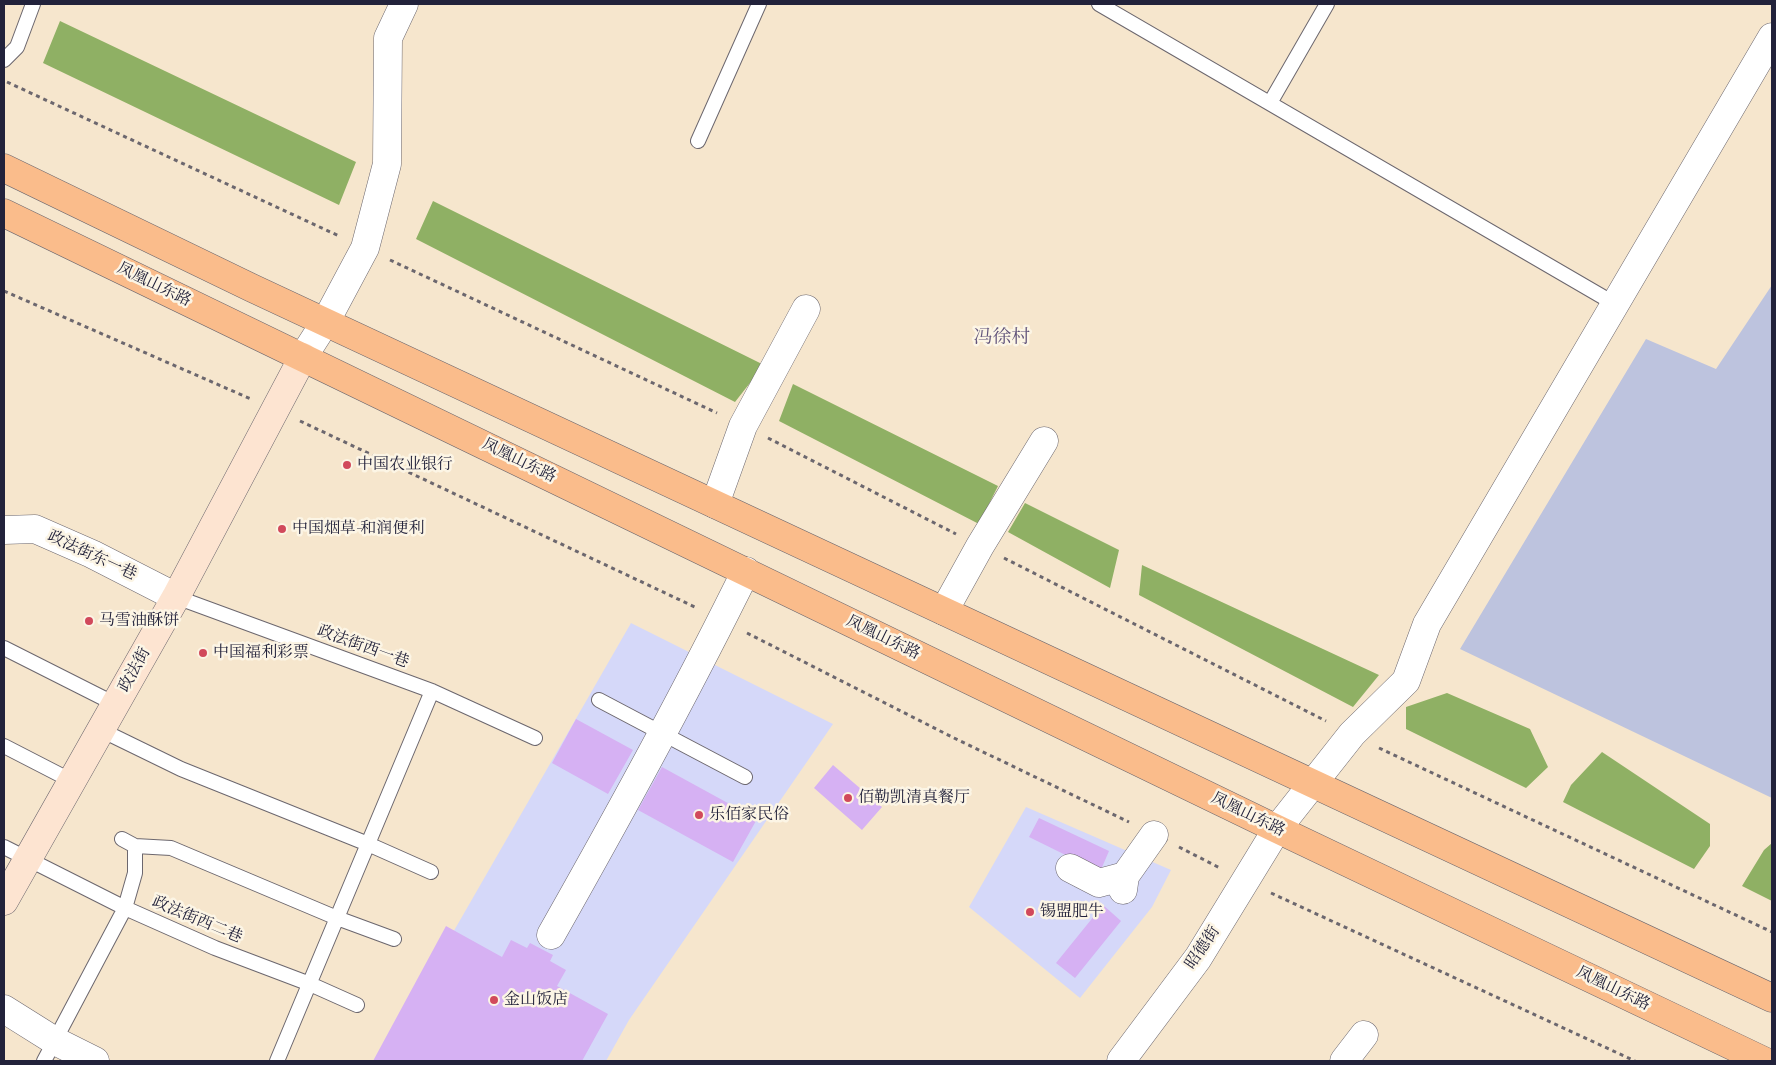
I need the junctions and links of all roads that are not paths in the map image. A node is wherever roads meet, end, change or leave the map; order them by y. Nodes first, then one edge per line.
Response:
1 (33, 4) edge
2 (404, 4) edge
3 (759, 4) edge
4 (1099, 4) edge
5 (1327, 4) edge
6 (1772, 37) edge
7 (4, 60) edge
8 (1270, 103) junction
9 (698, 141) dead end
10 (4, 168) edge
11 (4, 213) edge
12 (1616, 304) junction
13 (806, 309) dead end
14 (326, 321) junction
15 (302, 357) junction
16 (1044, 440) dead end
17 (715, 504) junction
18 (4, 530) edge
19 (746, 571) junction
20 (176, 597) junction
21 (944, 611) junction
22 (4, 648) edge
23 (432, 691) junction
24 (599, 700) dead end
25 (116, 704) junction
26 (101, 730) junction
27 (663, 734) junction
28 (535, 738) dead end
29 (4, 746) edge
30 (745, 777) dead end
31 (72, 781) junction
32 (1311, 784) junction
33 (1277, 829) junction
34 (1154, 835) road end
35 (122, 839) dead end
36 (368, 844) junction
37 (135, 846) junction
38 (4, 847) edge
39 (28, 859) junction
40 (1070, 868) dead end
41 (431, 872) dead end
42 (4, 902) edge
43 (125, 908) junction
44 (337, 918) junction
45 (551, 935) dead end
46 (394, 939) dead end
47 (310, 984) junction
48 (1772, 998) edge
49 (357, 1005) dead end
50 (4, 1009) edge
51 (1364, 1034) dead end
52 (50, 1051) edge
53 (95, 1061) edge
54 (277, 1061) edge
55 (1121, 1061) edge
56 (1344, 1061) edge
57 (1764, 1061) edge

1 - 7 lane
2 - 14 street
3 - 9 lane
4 - 8 lane
5 - 8 lane
6 - 12 street, 昭德街
8 - 12 lane
10 - 14 main road
11 - 15 main road, 凤凰山东路
12 - 32 street, 昭德街
13 - 17 street
14 - 15 street
14 - 17 main road
15 - 19 main road, 凤凰山东路
15 - 20 street, 政法街
16 - 21 street
17 - 21 main road
18 - 20 street, 政法街东一巷
19 - 27 street
19 - 33 main road, 凤凰山东路
20 - 23 lane, 政法街西一巷
20 - 25 street, 政法街
21 - 32 main road
22 - 25 lane
23 - 28 lane, 政法街西一巷
23 - 36 lane
24 - 27 lane
25 - 26 street, 政法街
26 - 31 street, 政法街
26 - 36 lane
27 - 30 lane
27 - 45 street
29 - 31 lane
31 - 39 street, 政法街
32 - 33 street, 昭德街
32 - 48 main road
33 - 55 street, 昭德街
33 - 57 main road, 凤凰山东路
34 - 40 street
35 - 37 lane
36 - 41 lane
36 - 44 lane
37 - 43 lane
37 - 44 lane
38 - 39 lane, 政法街西二巷
39 - 42 street, 政法街
39 - 43 lane, 政法街西二巷
43 - 47 lane, 政法街西二巷
43 - 52 lane
44 - 46 lane
44 - 47 lane
47 - 49 lane, 政法街西二巷
47 - 54 lane
50 - 52 street
51 - 56 street
52 - 53 street

